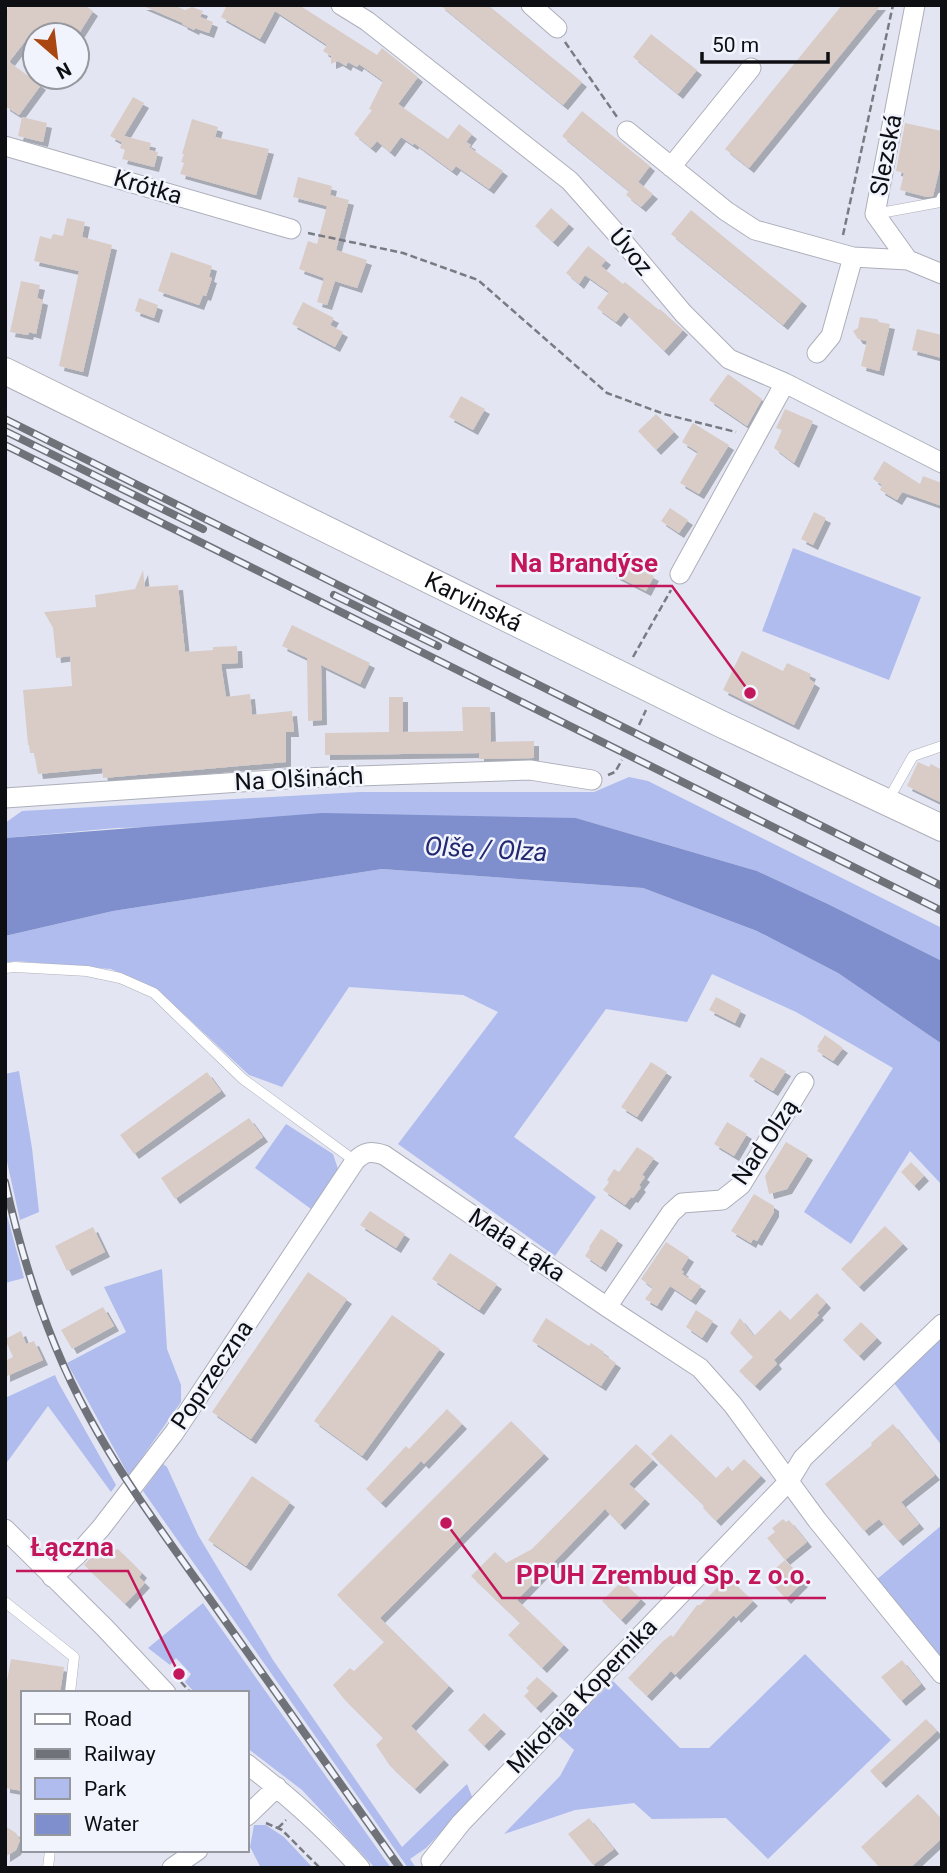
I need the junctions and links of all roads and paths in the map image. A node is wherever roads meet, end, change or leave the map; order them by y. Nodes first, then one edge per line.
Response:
1 (341, 5) edge
2 (531, 5) edge
3 (893, 5) edge
4 (915, 5) edge
5 (557, 28) joint
6 (751, 68) dead end
7 (627, 131) joint
8 (5, 146) edge
9 (671, 166) junction
10 (942, 197) edge
11 (875, 215) junction
12 (291, 229) joint
13 (846, 255) junction
14 (908, 260) junction
15 (942, 274) edge
16 (817, 353) dead end
17 (5, 371) edge
18 (785, 383) junction
19 (756, 437) junction
20 (942, 463) edge
21 (680, 574) joint
22 (623, 675) junction
23 (942, 746) edge
24 (592, 780) dead end
25 (5, 798) edge
26 (886, 802) junction
27 (942, 828) edge
28 (5, 968) edge
29 (804, 1082) dead end
30 (355, 1161) junction
31 (607, 1307) junction
32 (942, 1324) edge
33 (789, 1481) junction
34 (7, 1534) edge
35 (52, 1577) junction
36 (5, 1602) edge
37 (942, 1674) edge
38 (174, 1687) edge
39 (70, 1691) edge
40 (248, 1765) edge
41 (277, 1787) junction
42 (248, 1815) edge
43 (248, 1816) edge
44 (195, 1852) edge
45 (430, 1865) edge
46 (172, 1868) edge
47 (320, 1868) edge
48 (360, 1868) edge

1 - 18 street, Úvoz
2 - 5 street
3 - 13 path
4 - 11 street, Slezská
5 - 7 path
6 - 9 street
7 - 9 street
8 - 12 street, Krótka
9 - 13 street
10 - 11 lane
11 - 14 street, Slezská
12 - 19 path
13 - 14 street
13 - 16 street
14 - 15 street
17 - 22 main road, Karvinská
18 - 19 street
18 - 20 street, Úvoz
19 - 21 street
21 - 22 path
22 - 26 main road, Karvinská
23 - 26 lane
24 - 25 street, Na Olšinách
26 - 27 main road, Karvinská
28 - 30 lane
29 - 31 street, Nad Olzą
30 - 31 street, Mała Łąka
30 - 35 street, Poprzeczna
31 - 33 street, Mała Łąka
32 - 33 street, Mikołaja Kopernika
33 - 37 street, Mała Łąka
33 - 45 street, Mikołaja Kopernika
34 - 35 street
35 - 38 street
36 - 39 lane
40 - 41 street
41 - 42 street
41 - 48 street
43 - 47 path
44 - 46 street

